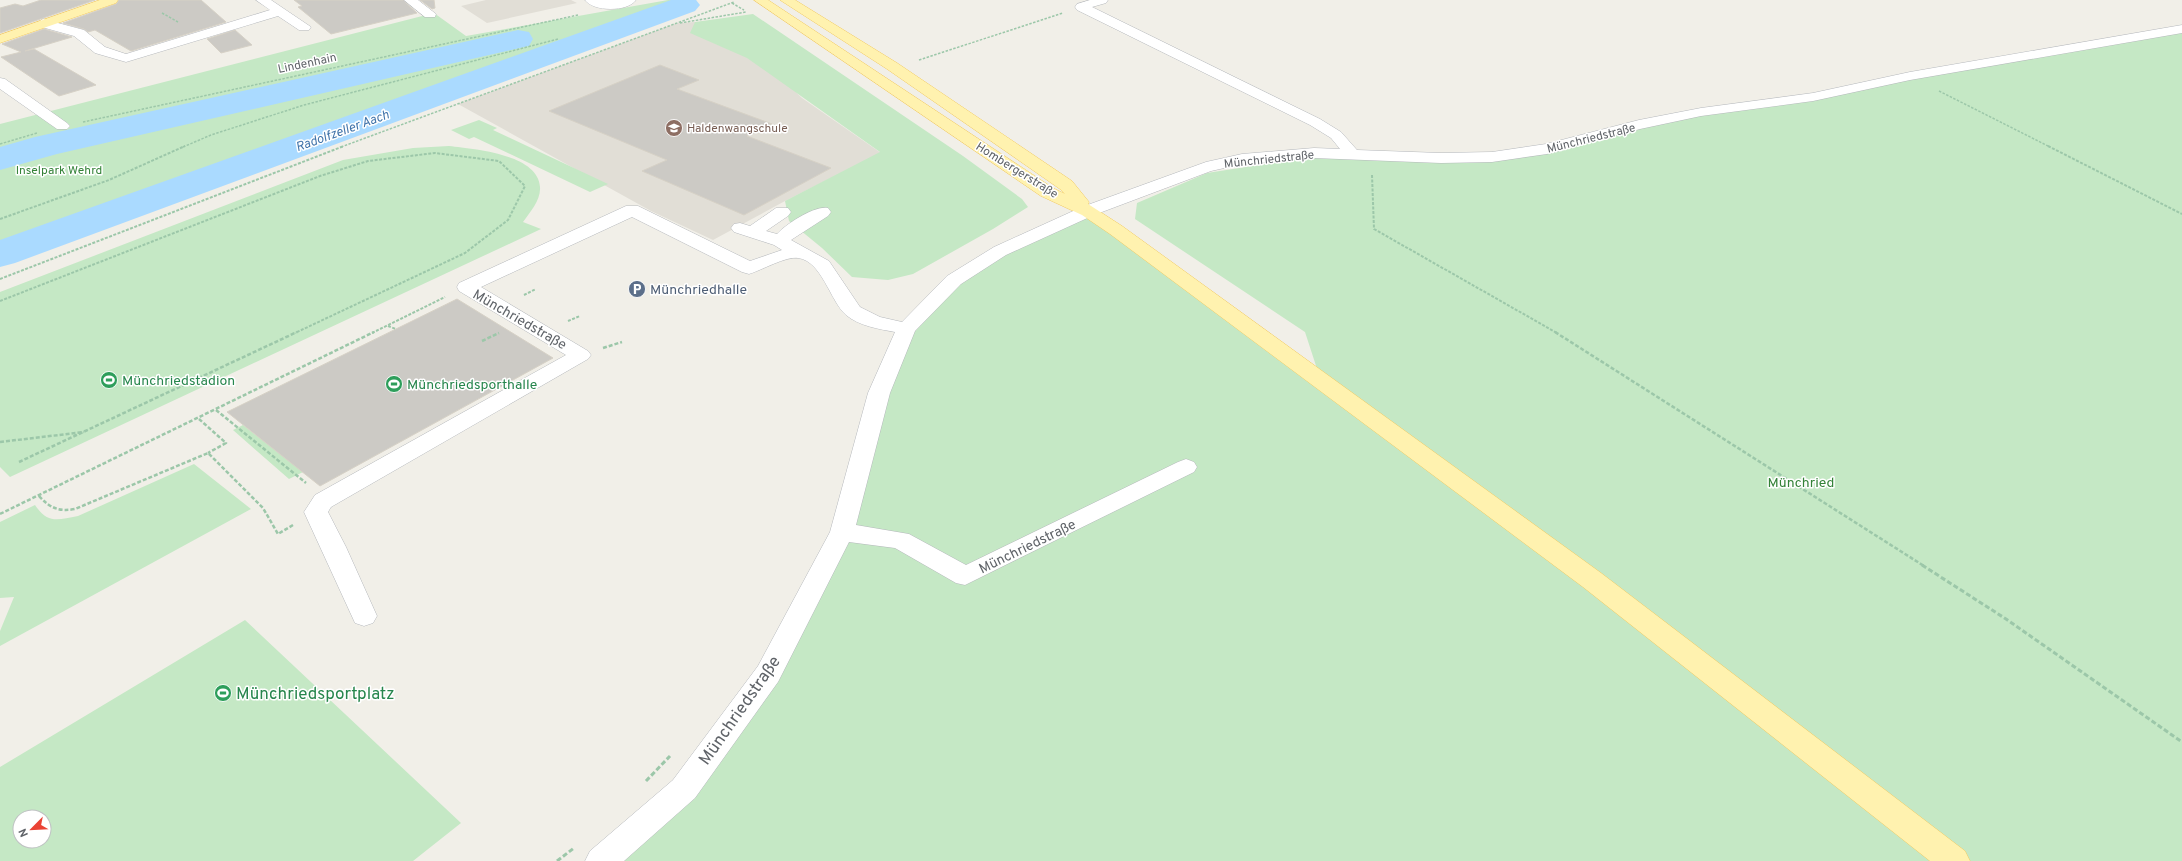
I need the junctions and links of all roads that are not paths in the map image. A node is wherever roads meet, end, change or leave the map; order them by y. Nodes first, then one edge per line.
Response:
1 (112, 0) edge
2 (262, 0) edge
3 (410, 0) edge
4 (591, 0) edge
5 (630, 0) edge
6 (760, 0) edge
7 (786, 0) edge
8 (1102, 0) edge
9 (281, 11) junction
10 (430, 14) dead end
11 (43, 23) junction
12 (304, 27) dead end
13 (2182, 30) edge
14 (0, 39) edge
15 (0, 82) edge
16 (62, 126) road end
17 (1352, 154) junction
18 (1088, 211) junction
19 (782, 212) dead end
20 (822, 212) dead end
21 (780, 241) junction
22 (798, 252) junction
23 (906, 329) junction
24 (1186, 467) dead end
25 (842, 532) junction
26 (364, 616) dead end
27 (601, 861) edge
28 (1954, 861) edge

1 - 11 main road
2 - 9 street
3 - 10 street
4 - 5 street
6 - 18 main road, Hombergerstraße
7 - 18 main road, Hombergerstraße
8 - 17 street
9 - 11 street
9 - 12 street
11 - 14 main road
13 - 17 street, Münchriedstraße
15 - 16 street
17 - 18 street, Münchriedstraße
18 - 23 street, Münchriedstraße
18 - 28 main road
19 - 21 street
20 - 21 street
21 - 22 street
22 - 23 street
22 - 26 street, Münchriedstraße
23 - 25 street, Münchriedstraße
24 - 25 street, Münchriedstraße
25 - 27 street, Münchriedstraße

